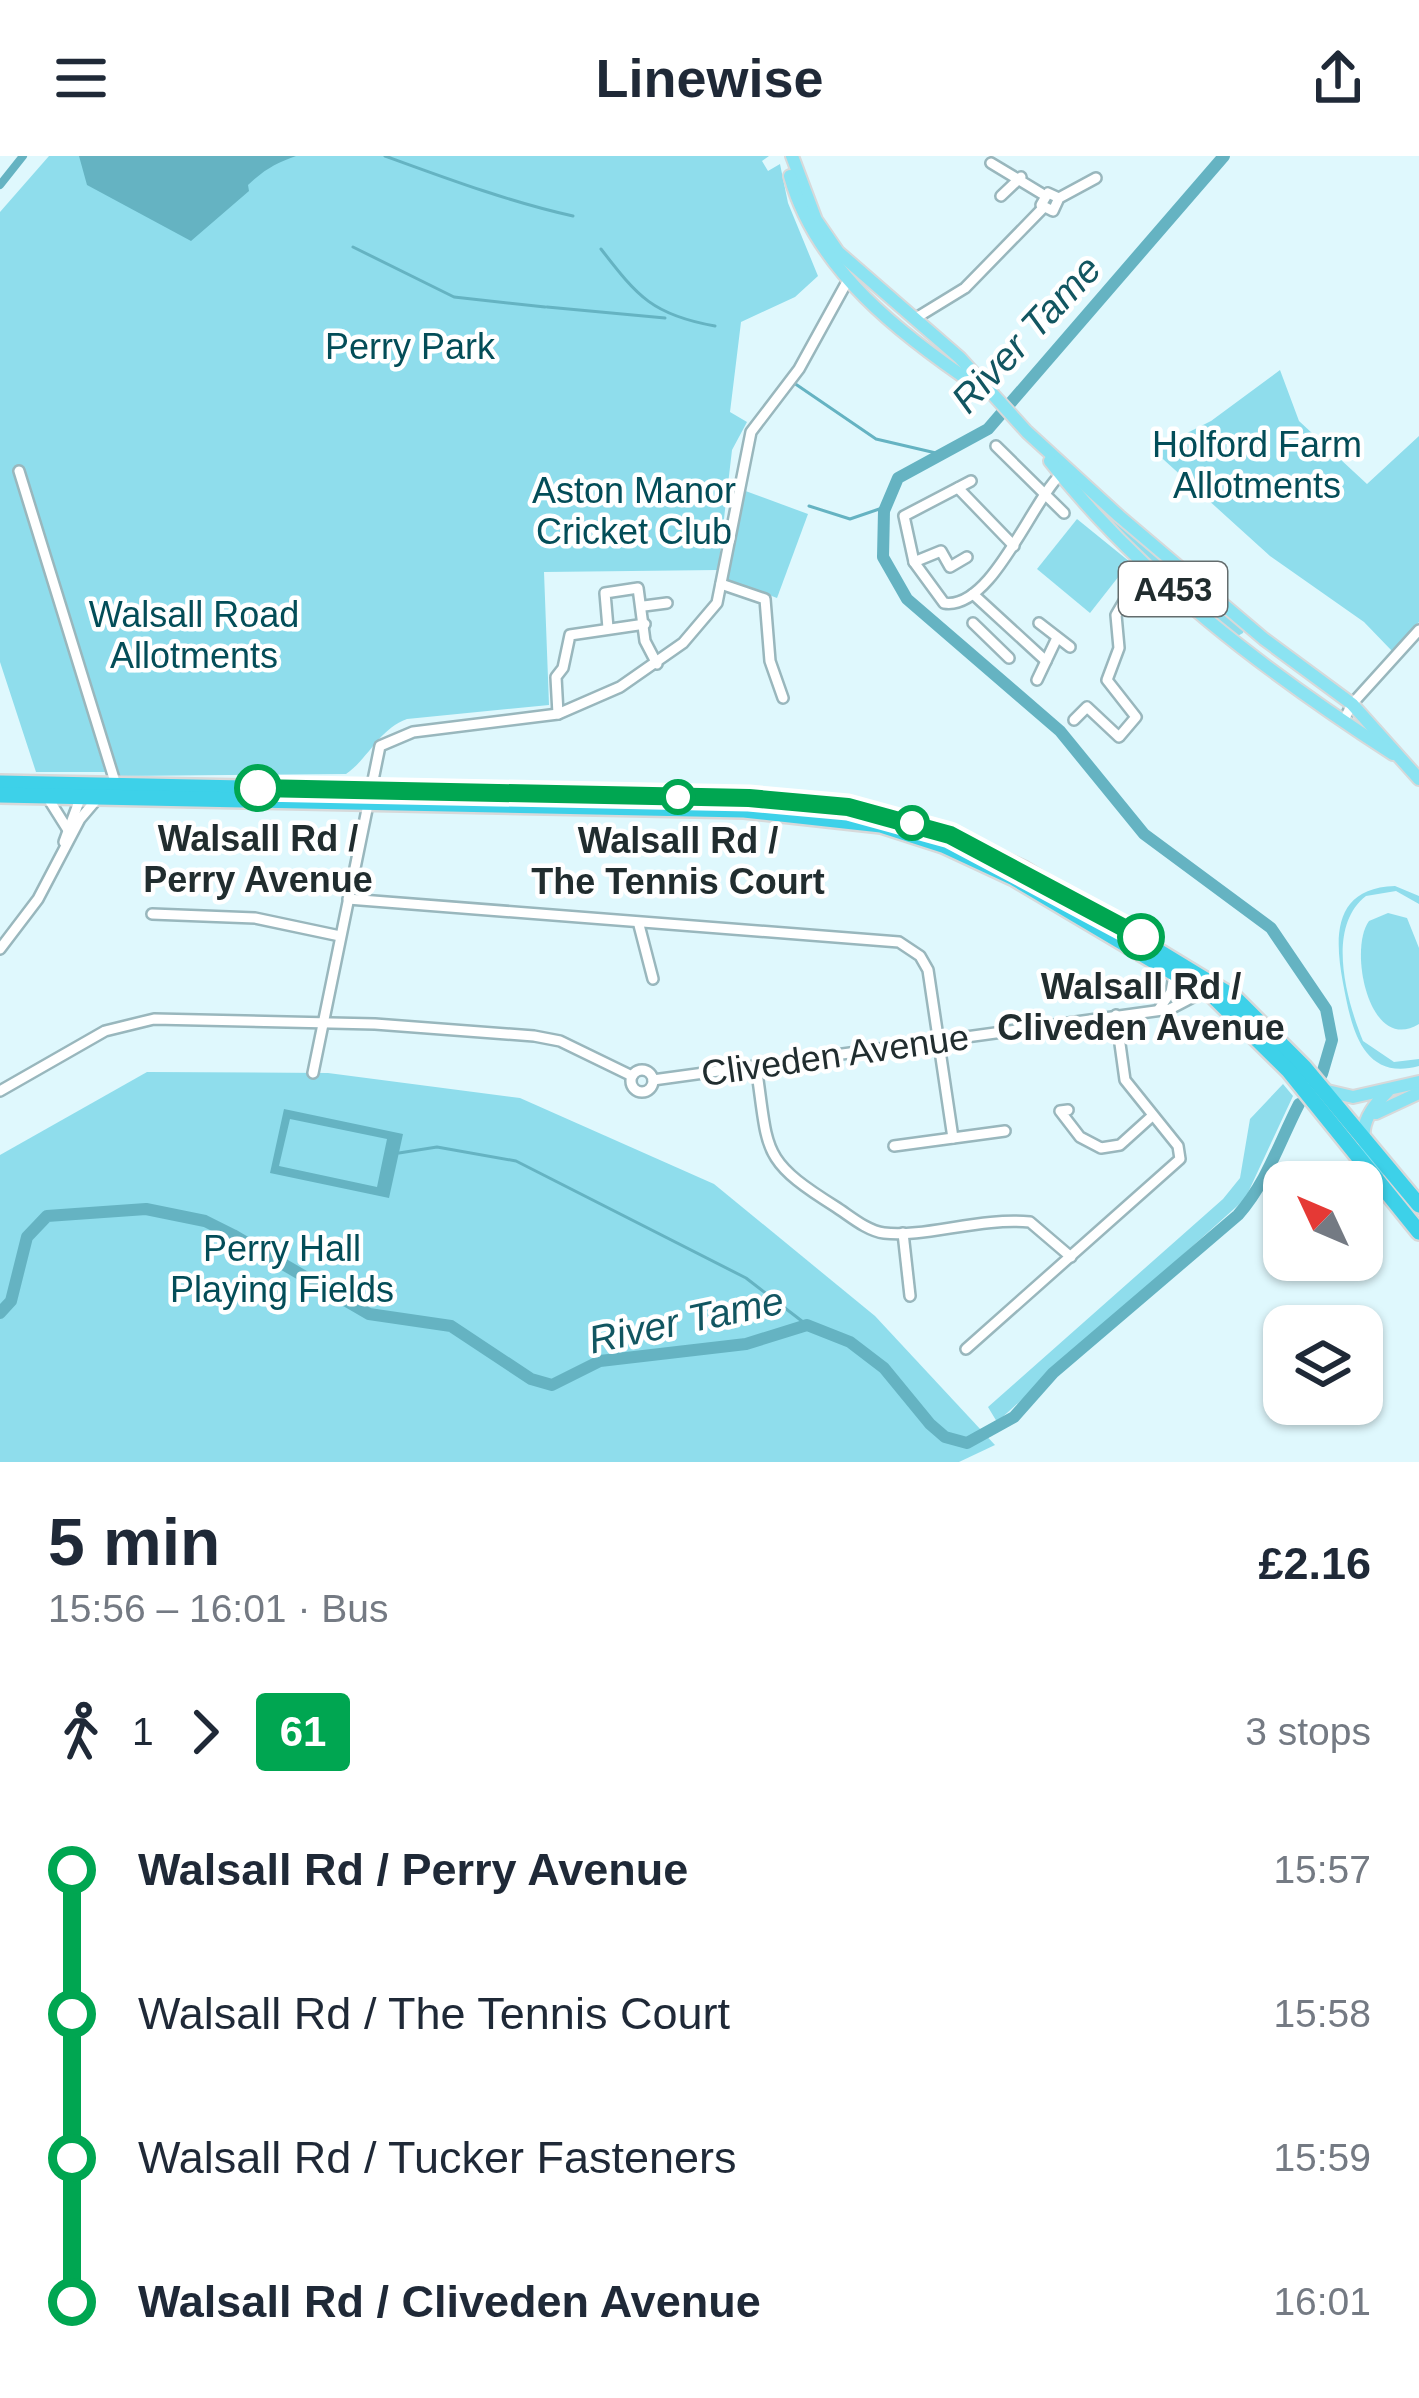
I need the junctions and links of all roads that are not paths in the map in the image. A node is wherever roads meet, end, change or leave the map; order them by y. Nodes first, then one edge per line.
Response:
1 (788, 156) edge
2 (991, 163) dead end
3 (1021, 177) junction
4 (1096, 178) dead end
5 (1044, 195) junction
6 (1001, 196) dead end
7 (1059, 198) junction
8 (1043, 208) junction
9 (835, 258) junction
10 (848, 280) junction
11 (835, 299) junction
12 (911, 324) junction
13 (1027, 431) junction
14 (996, 446) dead end
15 (19, 471) dead end
16 (1060, 474) junction
17 (970, 481) dead end
18 (958, 488) junction
19 (1044, 493) junction
20 (1082, 493) junction
21 (1064, 513) dead end
22 (938, 539) dead end
23 (1014, 546) junction
24 (941, 551) junction
25 (967, 556) dead end
26 (914, 562) junction
27 (1145, 565) junction
28 (721, 584) junction
29 (973, 593) junction
30 (668, 603) dead end
31 (644, 606) junction
32 (974, 623) dead end
33 (645, 624) junction
34 (608, 628) junction
35 (1012, 630) junction
36 (1419, 630) edge
37 (1023, 640) junction
38 (1057, 640) junction
39 (998, 645) junction
40 (1070, 647) dead end
41 (1009, 658) dead end
42 (1046, 661) junction
43 (657, 664) junction
44 (1037, 680) dead end
45 (783, 698) dead end
46 (1352, 704) junction
47 (558, 714) junction
48 (1074, 720) dead end
49 (1344, 720) junction
50 (1402, 759) junction
51 (1419, 779) edge
52 (0, 783) edge
53 (121, 791) junction
54 (88, 794) junction
55 (0, 795) edge
56 (46, 795) junction
57 (368, 796) junction
58 (68, 830) junction
59 (59, 859) junction
60 (349, 899) junction
61 (152, 914) dead end
62 (639, 925) junction
63 (340, 936) junction
64 (1143, 938) junction
65 (0, 949) edge
66 (1175, 969) junction
67 (653, 979) dead end
68 (1201, 987) junction
69 (1171, 992) junction
70 (1181, 1005) junction
71 (1159, 1009) junction
72 (1116, 1015) junction
73 (322, 1024) junction
74 (939, 1041) junction
75 (756, 1066) junction
76 (314, 1072) dead end
77 (1419, 1082) edge
78 (1322, 1090) junction
79 (0, 1091) edge
80 (1388, 1091) junction
81 (1419, 1093) edge
82 (1068, 1110) dead end
83 (1151, 1118) junction
84 (1004, 1131) dead end
85 (953, 1138) junction
86 (1360, 1139) junction
87 (1194, 1144) dead end
88 (894, 1146) dead end
89 (1180, 1150) junction
90 (1412, 1209) edge
91 (1419, 1232) edge
92 (903, 1233) junction
93 (1071, 1257) junction
94 (910, 1296) dead end
95 (966, 1349) dead end

1 - 9 main road, A453
2 - 3 street
3 - 5 street
3 - 6 street
4 - 7 street
5 - 7 street
5 - 8 street
7 - 8 street
8 - 12 street
9 - 10 main road
9 - 11 street
9 - 12 main road, A453
10 - 11 street
10 - 12 main road, A453
11 - 28 street
12 - 13 main road, A453
13 - 16 main road, A453
13 - 20 main road, A453
14 - 19 street
15 - 53 street
16 - 19 street
16 - 20 main road, A453
17 - 18 street
18 - 23 street
18 - 26 street
19 - 21 street
19 - 23 street
20 - 27 main road, A453
20 - 46 main road, A453
22 - 24 street
23 - 29 street
24 - 25 street
24 - 26 street
26 - 29 street
27 - 48 street
27 - 49 main road, A453
28 - 43 street
28 - 45 street
29 - 35 street
30 - 31 street
31 - 33 street
31 - 34 street
32 - 39 street
33 - 34 street
33 - 43 street
34 - 47 street
35 - 37 street
35 - 39 street
36 - 46 street
37 - 38 street
37 - 42 street
38 - 40 street
38 - 42 street
39 - 41 street
42 - 44 street
43 - 47 street
46 - 49 street
46 - 50 main road, A453
47 - 57 street
49 - 50 main road, A453
50 - 51 main road, A453
52 - 54 highway
53 - 54 highway
53 - 57 highway
54 - 56 highway
54 - 58 street
54 - 59 street
55 - 56 highway
56 - 58 street
57 - 60 street
57 - 64 highway
57 - 66 highway
58 - 59 street
59 - 65 street
60 - 62 street
60 - 63 street
61 - 63 street
62 - 67 street
62 - 74 street
63 - 73 street
64 - 68 street
64 - 78 highway
66 - 68 highway
66 - 69 street
68 - 70 street
68 - 86 highway
69 - 70 street
69 - 71 street
70 - 71 street, Cliveden Avenue
71 - 72 street, Cliveden Avenue
72 - 74 street, Cliveden Avenue
72 - 83 street
73 - 75 street, Cliveden Avenue
73 - 76 street
73 - 79 street
74 - 75 street, Cliveden Avenue
74 - 85 street
75 - 92 street
77 - 80 main road
78 - 80 main road
78 - 86 highway
80 - 86 main road
81 - 86 main road
82 - 83 street
83 - 89 street
84 - 85 street
85 - 88 street
86 - 90 highway
86 - 90 highway
87 - 89 street
89 - 93 street
90 - 91 highway
92 - 93 street
92 - 94 street
93 - 95 street

